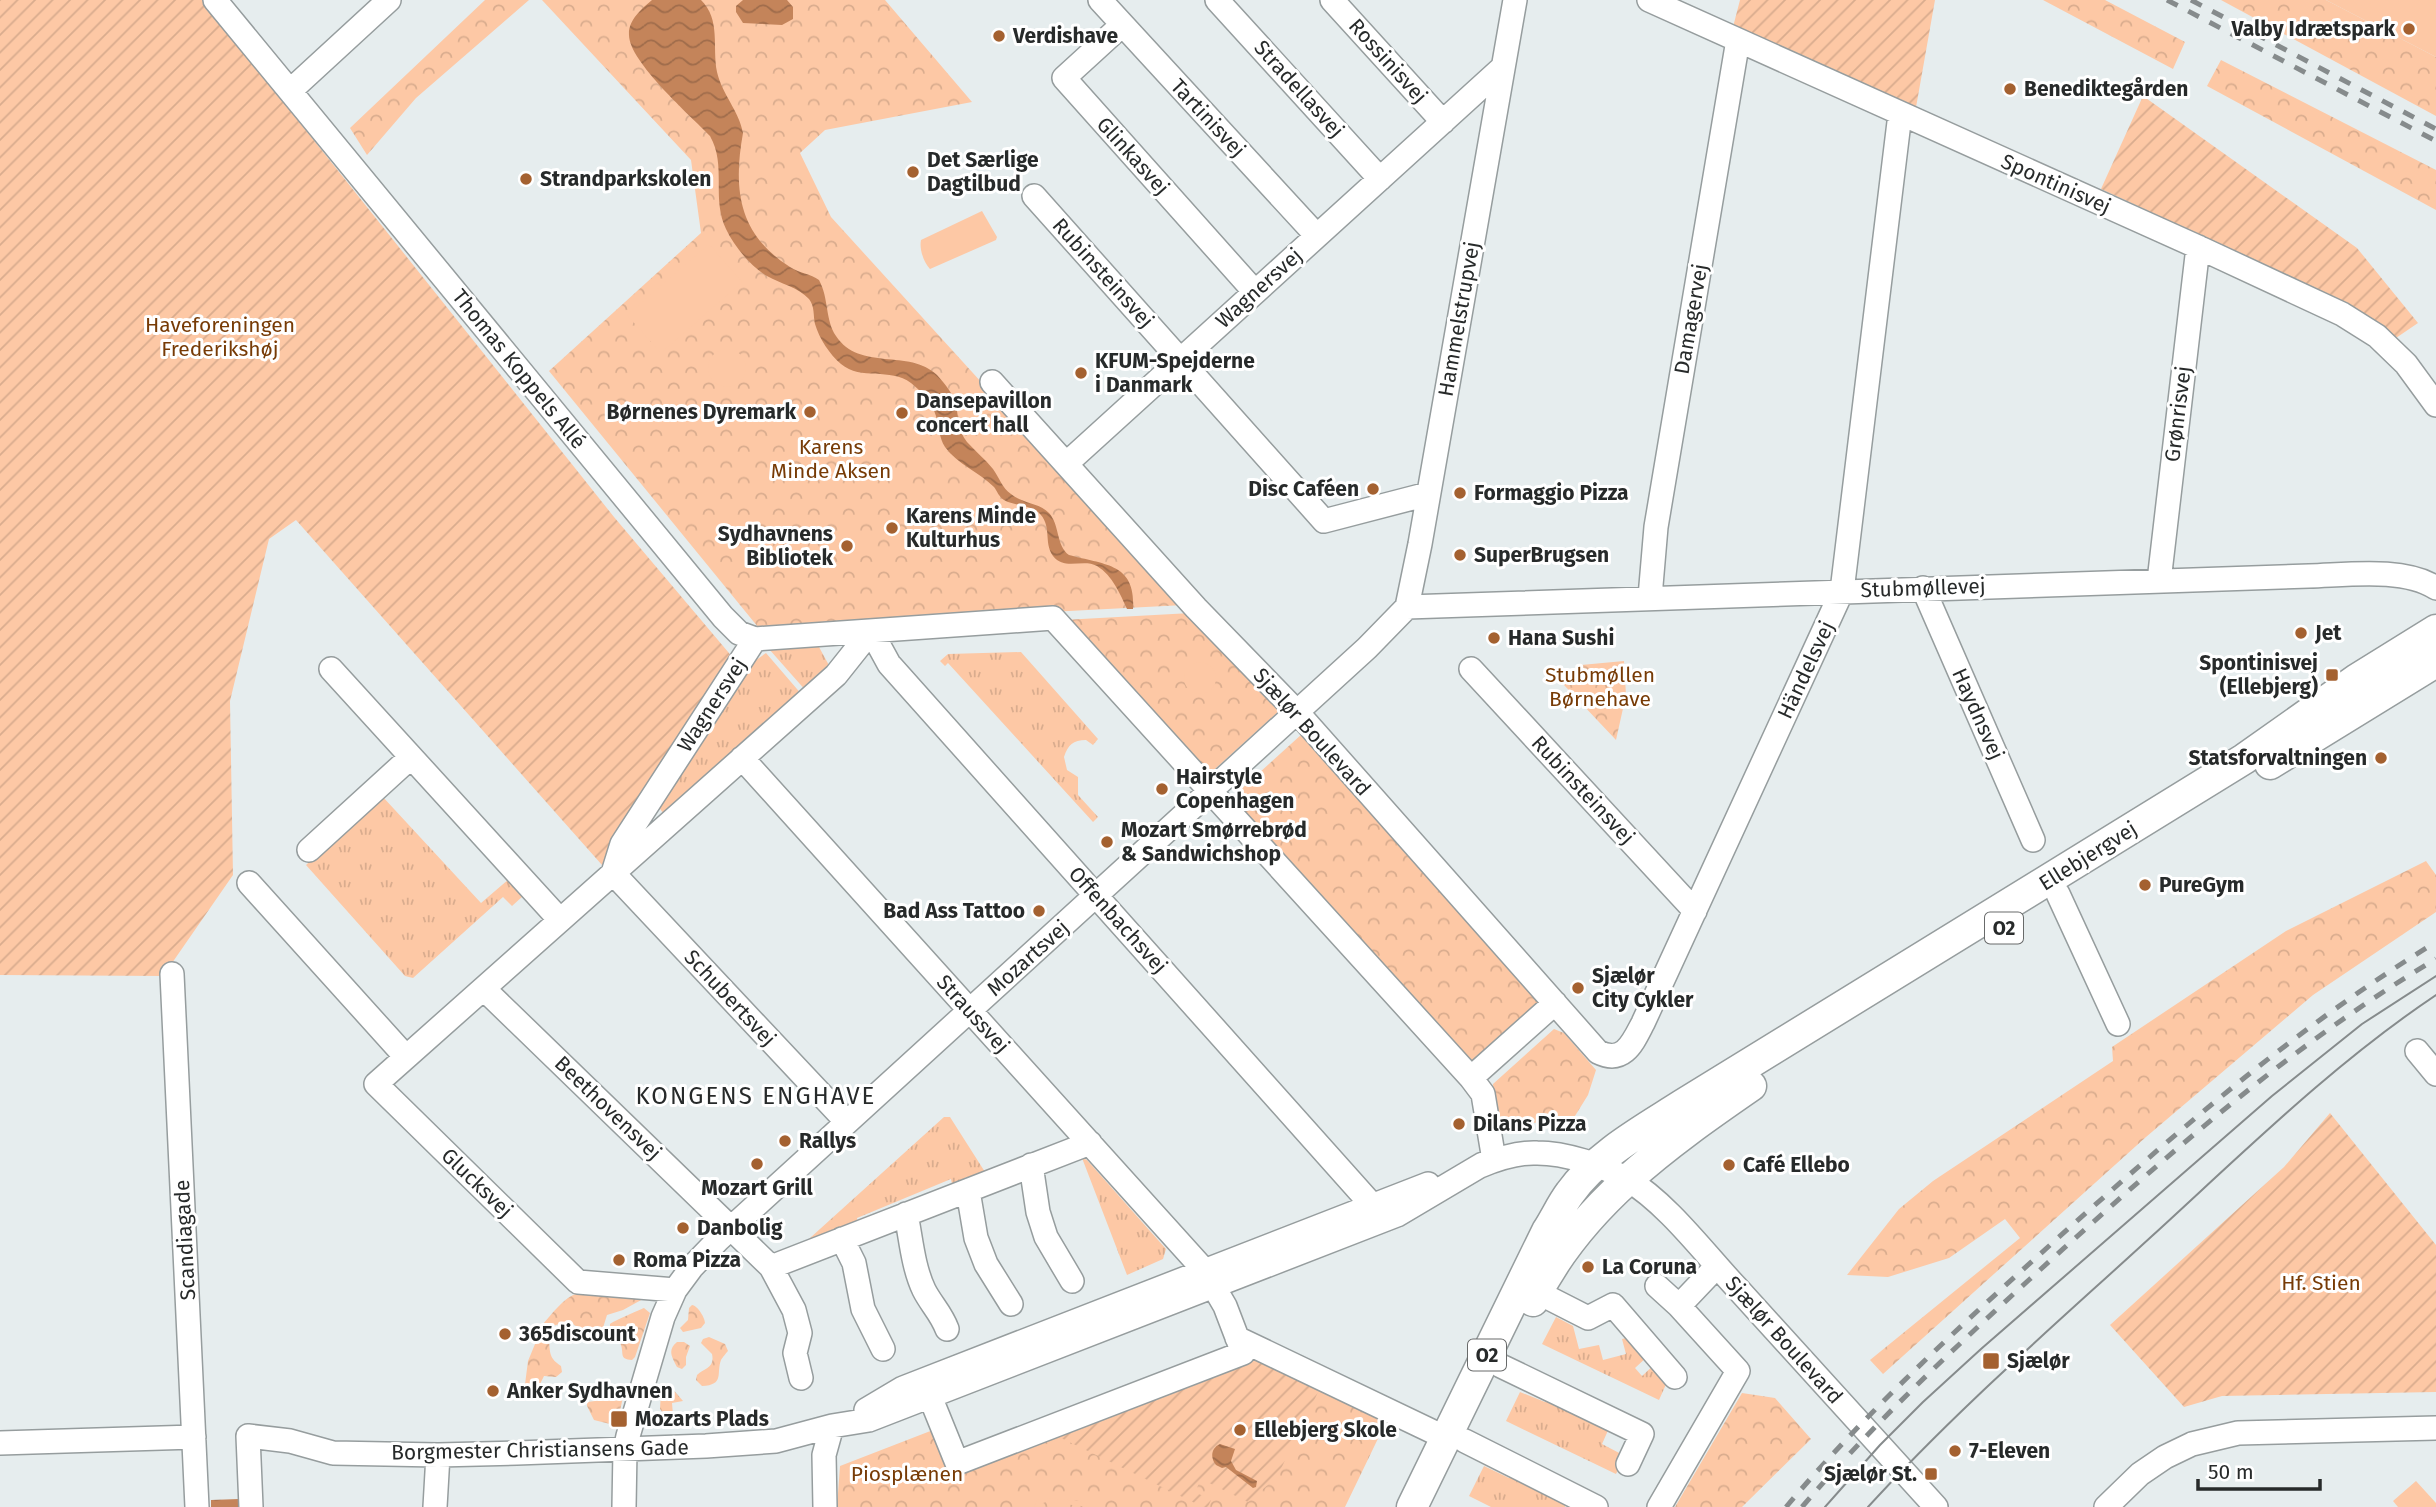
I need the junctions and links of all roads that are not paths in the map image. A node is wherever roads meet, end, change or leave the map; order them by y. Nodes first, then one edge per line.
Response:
1 (215, 0) edge
2 (389, 0) edge
3 (1100, 0) edge
4 (1217, 0) edge
5 (1332, 0) edge
6 (1515, 0) edge
7 (1649, 0) edge
8 (1122, 25) junction
9 (1738, 40) junction
10 (1503, 67) junction
11 (290, 91) junction
12 (1900, 114) junction
13 (1443, 122) junction
14 (1380, 179) junction
15 (1034, 196) dead end
16 (1317, 236) junction
17 (2198, 247) junction
18 (1255, 292) junction
19 (1181, 359) junction
20 (992, 382) dead end
21 (2436, 405) edge
22 (1066, 464) junction
23 (1428, 494) junction
24 (2159, 581) junction
25 (1923, 588) junction
26 (2436, 588) edge
27 (1842, 591) junction
28 (1650, 597) junction
29 (1407, 607) junction
30 (2436, 630) edge
31 (871, 631) junction
32 (755, 639) junction
33 (2436, 662) edge
34 (331, 669) dead end
35 (1471, 669) dead end
36 (1297, 712) junction
37 (411, 757) junction
38 (742, 758) junction
39 (1210, 791) junction
40 (2033, 840) dead end
41 (309, 850) dead end
42 (613, 873) junction
43 (249, 883) dead end
44 (2059, 894) junction
45 (1096, 896) junction
46 (1695, 911) junction
47 (560, 920) junction
48 (172, 974) dead end
49 (484, 989) junction
50 (1555, 1003) junction
51 (970, 1010) junction
52 (2118, 1024) dead end
53 (2417, 1051) dead end
54 (406, 1057) junction
55 (1607, 1057) joint
56 (2436, 1074) edge
57 (1471, 1078) junction
58 (376, 1084) joint
59 (847, 1122) junction
60 (1090, 1143) junction
61 (1489, 1162) junction
62 (1031, 1165) junction
63 (1595, 1166) junction
64 (1627, 1179) junction
65 (968, 1191) junction
66 (1372, 1205) junction
67 (906, 1214) junction
68 (732, 1228) junction
69 (842, 1239) junction
70 (1717, 1266) junction
71 (771, 1267) junction
72 (1209, 1278) junction
73 (1072, 1281) dead end
74 (1657, 1286) dead end
75 (675, 1290) junction
76 (1537, 1292) junction
77 (1011, 1304) dead end
78 (1679, 1306) junction
79 (947, 1329) dead end
80 (1237, 1338) junction
81 (883, 1349) dead end
82 (1501, 1366) junction
83 (1675, 1377) dead end
84 (801, 1378) dead end
85 (927, 1388) junction
86 (832, 1426) junction
87 (2436, 1428) edge
88 (194, 1437) junction
89 (1455, 1440) junction
90 (0, 1443) edge
91 (625, 1450) junction
92 (438, 1455) junction
93 (1628, 1464) dead end
94 (197, 1507) edge
95 (251, 1507) edge
96 (435, 1507) edge
97 (624, 1507) edge
98 (825, 1507) edge
99 (1412, 1507) edge
100 (1433, 1507) edge
101 (1595, 1507) edge
102 (1659, 1507) edge
103 (1936, 1507) edge
104 (2106, 1507) edge

1 - 11 street, Thomas Koppels Allé
2 - 11 street
3 - 8 street, Tartinisvej
4 - 14 street, Stradellasvej
5 - 13 street, Rossinisvej
6 - 10 street, Hammelstrupvej
7 - 9 street, Spontinisvej
8 - 16 street, Tartinisvej
8 - 18 street, Glinkasvej
9 - 12 street, Spontinisvej
9 - 28 street, Damagervej
10 - 13 street, Wagnersvej
10 - 23 street, Hammelstrupvej
11 - 32 street, Thomas Koppels Allé
12 - 17 street, Spontinisvej
12 - 27 street, Händelsvej
13 - 14 street, Wagnersvej
14 - 16 street, Wagnersvej
15 - 19 street, Rubinsteinsvej
16 - 18 street, Wagnersvej
17 - 21 street, Spontinisvej
17 - 24 street, Grønrisvej
18 - 19 street, Wagnersvej
19 - 22 street, Wagnersvej
19 - 23 street, Rubinsteinsvej
20 - 22 street
22 - 36 street, Sjælør Boulevard
23 - 29 street, Hammelstrupvej
24 - 25 street, Stubmøllevej
24 - 26 street, Stubmøllevej
25 - 27 street, Stubmøllevej
25 - 40 street, Haydnsvej
27 - 28 street, Stubmøllevej
27 - 46 street, Händelsvej
28 - 29 street, Stubmøllevej
29 - 36 street, Mozartsvej
30 - 63 main road, Ellebjergvej / O2
31 - 32 street, Wagnersvej
31 - 38 street, Wagnersvej
31 - 39 street, Wagnersvej
31 - 45 street, Offenbachsvej
32 - 42 street, Wagnersvej
33 - 44 main road, Ellebjergvej / O2
34 - 37 street
35 - 46 street, Rubinsteinsvej
36 - 39 street, Mozartsvej
36 - 50 street, Sjælør Boulevard
37 - 41 street
37 - 47 street
38 - 42 street, Wagnersvej
38 - 51 street, Straussvej
39 - 45 street, Mozartsvej
39 - 57 street
42 - 47 street, Wagnersvej
42 - 59 street, Schubertsvej
43 - 54 street
44 - 52 street
44 - 64 main road, Ellebjergvej / O2
45 - 51 street, Mozartsvej
45 - 66 street, Offenbachsvej
46 - 55 street, Händelsvej
47 - 49 street, Wagnersvej
48 - 88 street, Scandiagade
49 - 54 street, Wagnersvej
49 - 68 street, Beethovensvej
50 - 55 street, Sjælør Boulevard
50 - 57 street
51 - 59 street, Mozartsvej
51 - 60 street, Straussvej
53 - 56 street
54 - 58 street, Wagnersvej
57 - 61 street
58 - 75 street, Glucksvej
59 - 68 street, Mozartsvej
60 - 62 street
60 - 72 street, Straussvej
61 - 63 street, Borgmester Christiansens Gade
61 - 66 street, Borgmester Christiansens Gade
61 - 72 street, Borgmester Christiansens Gade
62 - 65 street
62 - 73 street
63 - 64 street, Borgmester Christiansens Gade
63 - 89 main road, O2
64 - 70 street, Sjælør Boulevard
64 - 76 main road, O2
65 - 67 street
65 - 77 street
66 - 72 street, Borgmester Christiansens Gade
67 - 69 street
67 - 79 street
68 - 71 street, Beethovensvej
68 - 75 street, Mozartsvej
69 - 71 street
69 - 81 street
70 - 78 street
70 - 103 street, Sjælør Boulevard
71 - 84 street, Beethovensvej
72 - 80 street
72 - 85 street, Borgmester Christiansens Gade
74 - 78 street
75 - 91 street
76 - 82 main road, O2
76 - 83 street
78 - 102 street
80 - 85 street
80 - 89 street
82 - 89 main road, O2
82 - 93 street
85 - 86 street, Borgmester Christiansens Gade
86 - 91 street, Borgmester Christiansens Gade
86 - 98 street
87 - 104 street
88 - 90 street
88 - 94 street, Scandiagade
89 - 99 main road, O2
89 - 100 main road, O2
89 - 101 street
91 - 92 street, Borgmester Christiansens Gade
91 - 97 street
92 - 95 street, Borgmester Christiansens Gade
92 - 96 street

